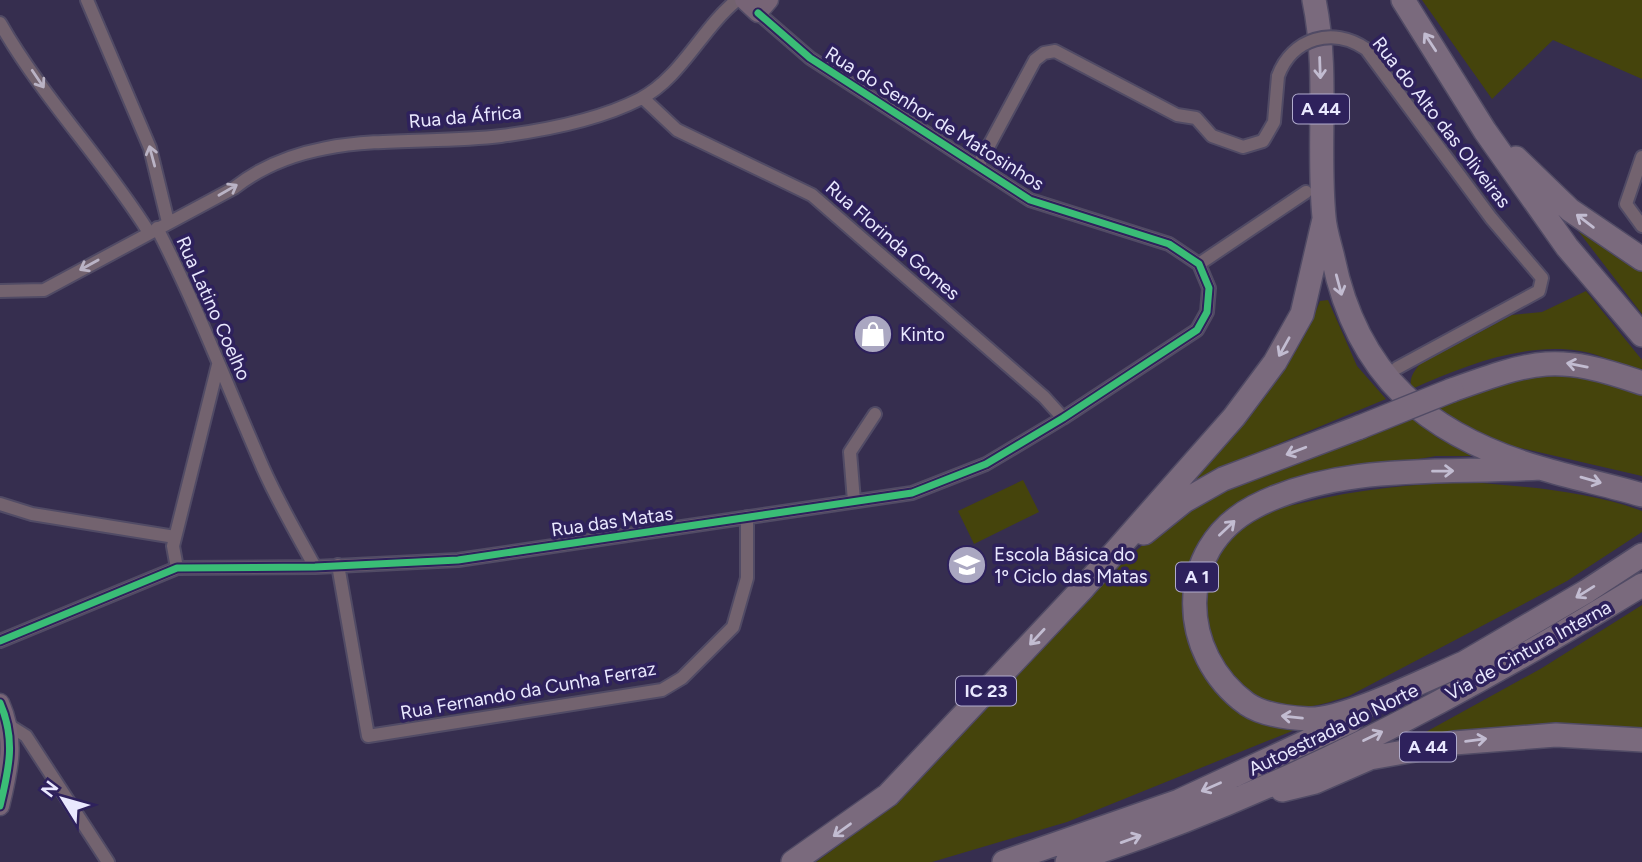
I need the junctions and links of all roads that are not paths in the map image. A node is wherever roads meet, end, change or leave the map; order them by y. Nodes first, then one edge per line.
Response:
1 (87, 0) edge
2 (737, 0) edge
3 (744, 0) edge
4 (1314, 0) edge
5 (1403, 0) edge
6 (764, 6) edge
7 (0, 23) edge
8 (1458, 84) junction
9 (643, 98) junction
10 (1642, 157) edge
11 (978, 166) junction
12 (1306, 192) dead end
13 (1324, 219) junction
14 (1642, 226) edge
15 (158, 227) junction
16 (1642, 259) edge
17 (1199, 264) junction
18 (0, 291) edge
19 (1642, 335) edge
20 (218, 366) junction
21 (1397, 368) dead end
22 (1642, 383) edge
23 (876, 414) dead end
24 (1063, 418) junction
25 (1539, 468) junction
26 (1642, 495) edge
27 (854, 501) junction
28 (0, 504) edge
29 (747, 517) junction
30 (175, 537) junction
31 (1642, 555) edge
32 (338, 565) junction
33 (316, 567) junction
34 (177, 568) junction
35 (1642, 585) edge
36 (1084, 587) junction
37 (0, 641) edge
38 (1471, 660) junction
39 (0, 703) edge
40 (10, 726) junction
41 (1642, 740) edge
42 (1221, 804) junction
43 (0, 807) edge
44 (108, 862) edge
45 (793, 862) edge
46 (1004, 862) edge
47 (1067, 862) edge

15 -> 1 street
2 - 9 street, Rua da África
3 - 6 main road, Rua do Senhor de Matosinhos
4 -> 13 highway, A 44
8 -> 5 highway
6 - 11 street, Rua do Senhor de Matosinhos
7 -> 15 street, Rua Latino Coelho
16 -> 8 highway
8 - 19 highway
15 -> 9 street, Rua da África
9 - 24 street, Rua Florinda Gomes
10 - 14 street
11 - 17 street, Rua do Senhor de Matosinhos
11 - 21 street, Rua do Alto das Oliveiras, bridge
12 - 17 street
13 -> 25 highway, A 44
13 -> 36 highway, IC 23
15 -> 18 street, Rua da África
15 - 20 street, Rua Latino Coelho
17 - 24 street, Rua das Matas
20 - 30 street
20 - 33 street, Rua Latino Coelho
22 -> 36 highway, bridge
23 - 27 street
24 - 27 street, Rua das Matas
25 -> 26 highway, A 44
38 -> 25 highway, A 1
27 - 29 street, Rua das Matas
28 - 30 street
29 - 32 street, Rua das Matas
29 - 32 street, Rua Fernando da Cunha Ferraz
30 - 34 street
31 -> 38 highway, Autoestrada do Norte / A 1
32 - 33 street, Rua das Matas
33 - 34 street, Rua das Matas
34 - 37 street, Rua das Matas
42 -> 35 highway, Via de Cintura Interna
36 -> 45 highway, IC 23
38 -> 46 highway, Autoestrada do Norte / A 1
39 - 40 main road
40 - 43 main road
40 - 44 street
42 -> 41 highway, A 44
47 -> 42 highway, Via de Cintura Interna

